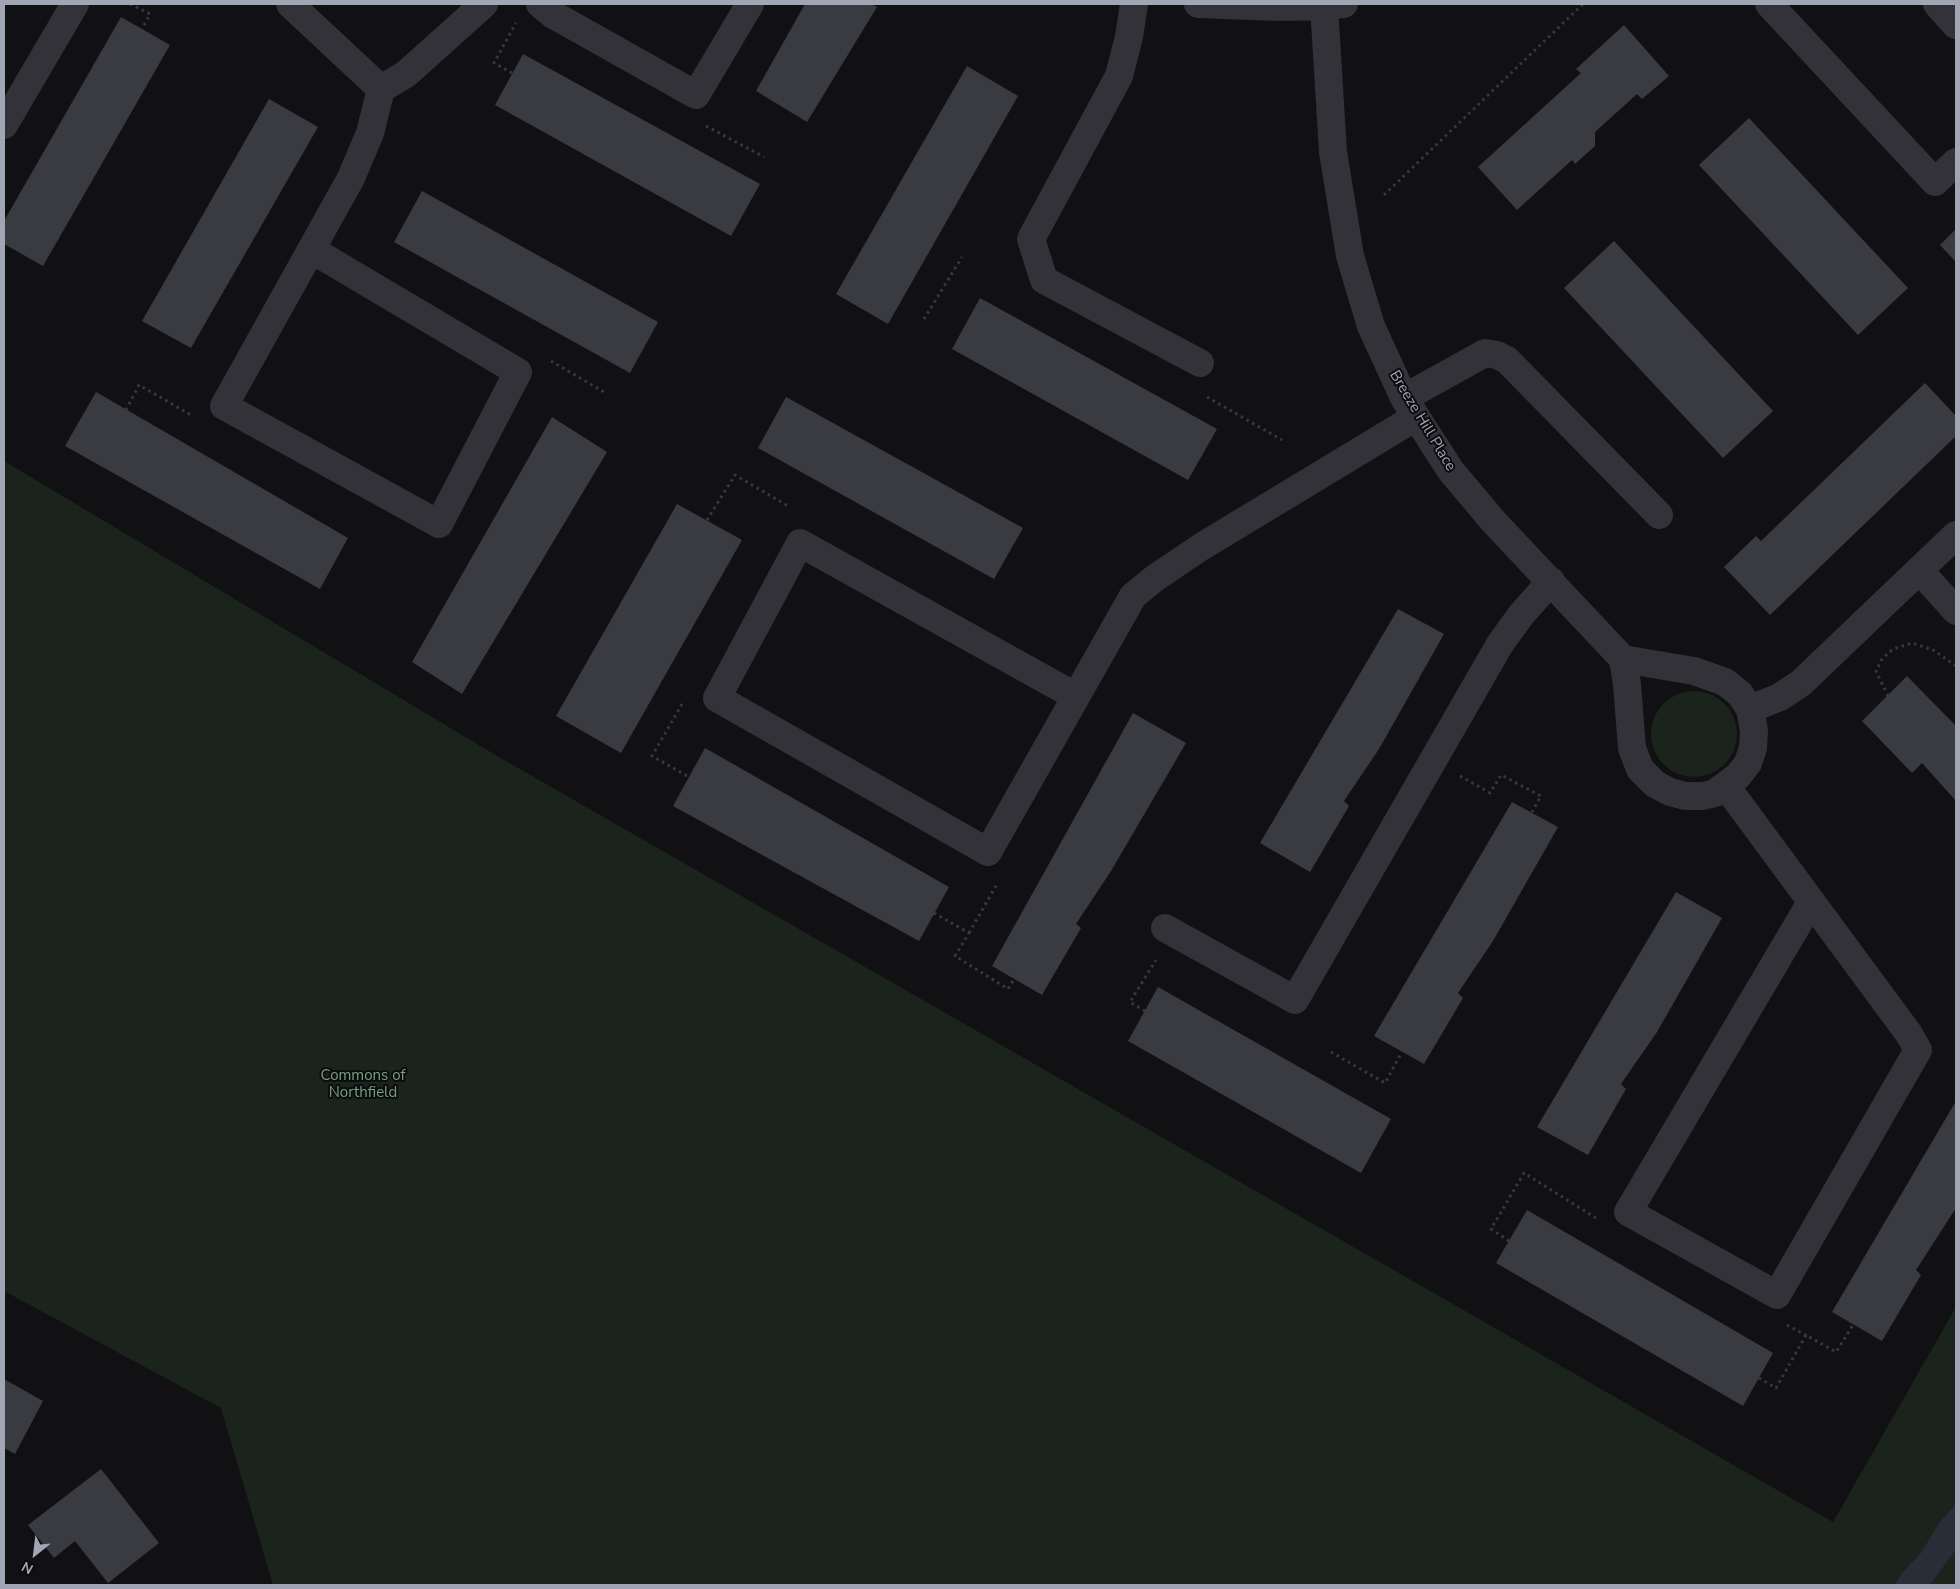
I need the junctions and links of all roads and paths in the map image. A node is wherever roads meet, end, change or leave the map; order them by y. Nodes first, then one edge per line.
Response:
1 (75, 4) edge
2 (130, 4) edge
3 (290, 4) edge
4 (484, 4) edge
5 (540, 4) edge
6 (750, 4) edge
7 (1134, 4) edge
8 (1198, 4) edge
9 (1583, 4) edge
10 (1769, 4) edge
11 (1936, 4) edge
12 (1334, 5) edge
13 (516, 23) dead end
14 (1956, 25) edge
15 (142, 28) dead end
16 (512, 73) dead end
17 (381, 90) junction
18 (4, 124) edge
19 (705, 125) dead end
20 (764, 157) dead end
21 (1956, 162) edge
22 (1384, 196) dead end
23 (312, 250) junction
24 (962, 257) dead end
25 (924, 320) dead end
26 (552, 361) dead end
27 (1200, 363) dead end
28 (604, 392) dead end
29 (1208, 396) dead end
30 (1410, 407) junction
31 (126, 410) dead end
32 (190, 415) dead end
33 (1282, 440) dead end
34 (788, 506) dead end
35 (1659, 515) dead end
36 (708, 520) dead end
37 (1956, 535) edge
38 (1920, 571) junction
39 (1551, 581) junction
40 (1956, 610) edge
41 (1623, 659) junction
42 (1956, 666) edge
43 (1075, 696) junction
44 (1888, 696) dead end
45 (682, 704) dead end
46 (1750, 709) junction
47 (1458, 775) dead end
48 (689, 777) dead end
49 (1726, 786) junction
50 (1532, 812) dead end
51 (997, 884) dead end
52 (1811, 902) junction
53 (934, 913) dead end
54 (969, 933) junction
55 (1162, 941) joint
56 (1014, 979) dead end
57 (1145, 1011) dead end
58 (1331, 1052) dead end
59 (1402, 1052) dead end
60 (1597, 1218) dead end
61 (1509, 1241) dead end
62 (1785, 1324) dead end
63 (1853, 1325) dead end
64 (1806, 1335) junction
65 (1759, 1378) dead end

1 - 18 street
2 - 15 path
3 - 17 street
4 - 17 street
5 - 6 street
7 - 27 street
8 - 12 street
9 - 22 path
10 - 21 street
11 - 14 street
12 - 30 street, Breeze Hill Place
13 - 16 path
17 - 23 street
19 - 20 path
23 - 23 street
24 - 25 path
26 - 28 path
29 - 33 path
30 - 35 street
30 - 39 street, Breeze Hill Place
30 - 43 street
31 - 32 path
34 - 36 path
37 - 38 street
38 - 40 street
38 - 46 street
39 - 41 street, Breeze Hill Place
39 - 55 street
41 - 46 street
41 - 49 street
42 - 44 path
43 - 43 street
45 - 48 path
46 - 49 street
47 - 50 path
49 - 52 street
51 - 54 path
52 - 52 street
53 - 54 path
54 - 56 path
55 - 57 path
58 - 59 path
60 - 61 path
62 - 64 path
63 - 64 path
64 - 65 path

